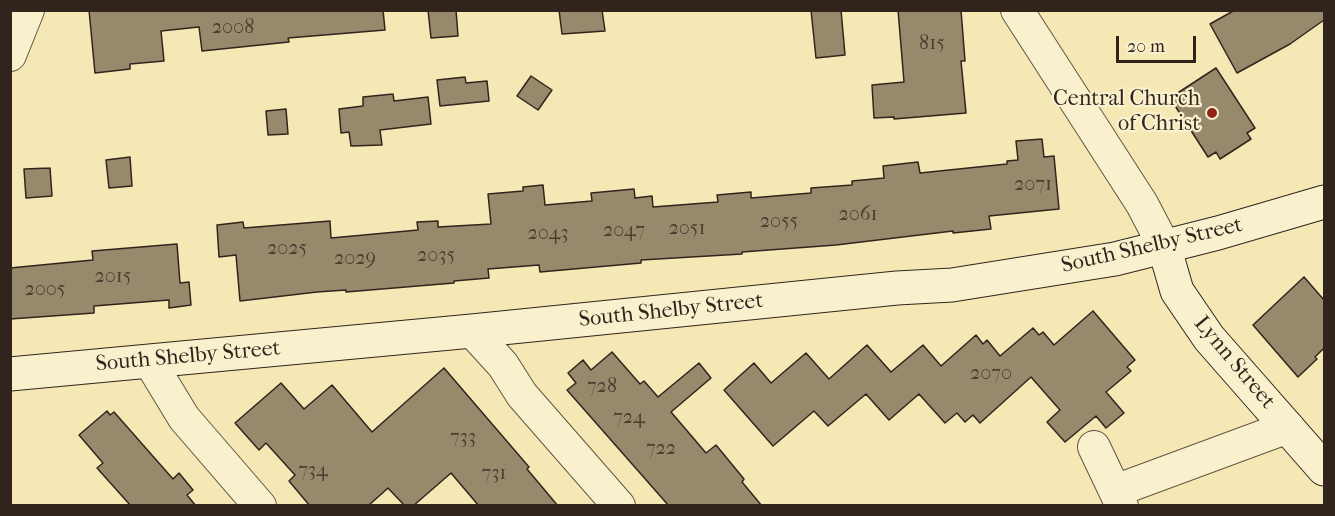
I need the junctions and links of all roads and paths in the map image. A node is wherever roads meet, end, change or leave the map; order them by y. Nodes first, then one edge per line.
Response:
1 (1017, 10) edge
2 (23, 12) edge
3 (10, 55) edge
4 (1324, 202) edge
5 (1164, 246) junction
6 (472, 331) junction
7 (150, 362) junction
8 (10, 374) edge
9 (1288, 427) junction
10 (1094, 447) dead end
11 (1324, 469) edge
12 (1118, 498) edge
13 (260, 506) edge
14 (619, 506) edge

1 - 5 street
2 - 3 street
4 - 5 main road, South Shelby Street
5 - 6 main road, South Shelby Street
5 - 9 main road, Lynn Street
6 - 7 main road, South Shelby Street
6 - 14 street
7 - 8 main road, South Shelby Street
7 - 13 street
9 - 11 main road, Lynn Street
9 - 12 street
10 - 12 street

